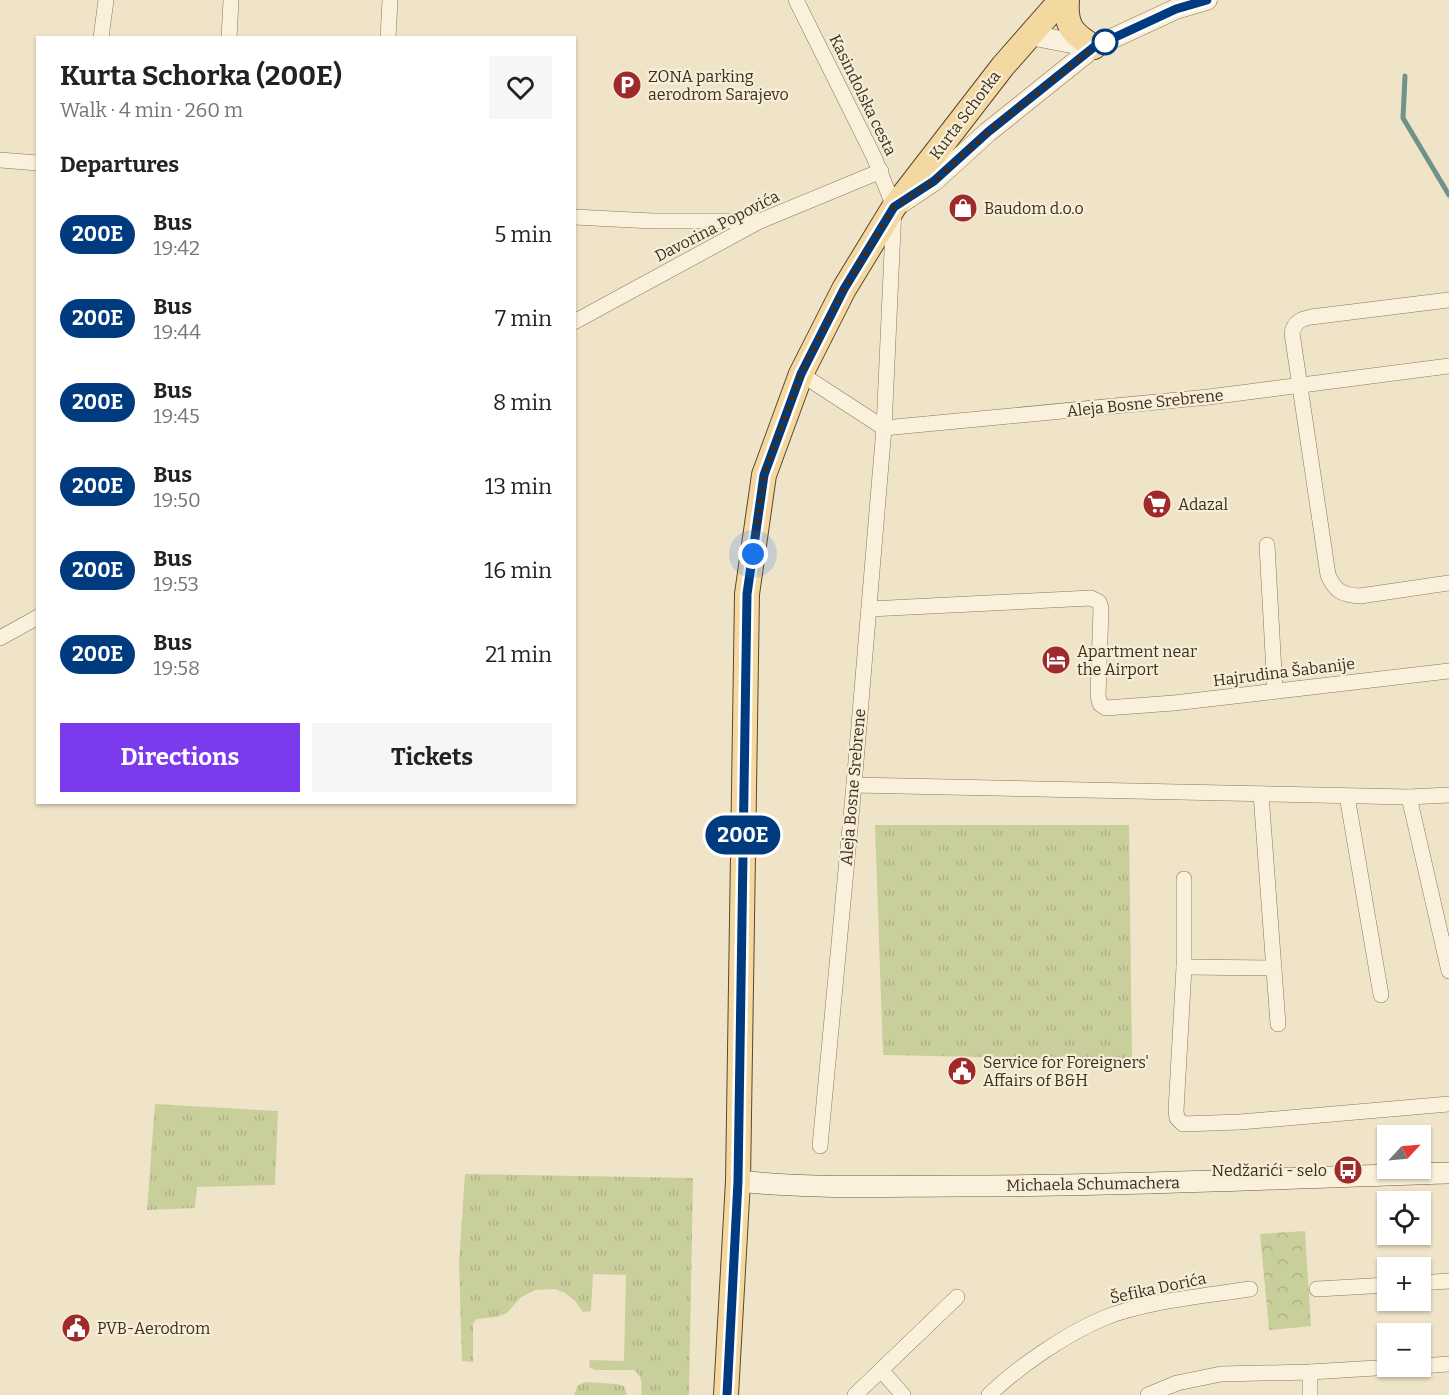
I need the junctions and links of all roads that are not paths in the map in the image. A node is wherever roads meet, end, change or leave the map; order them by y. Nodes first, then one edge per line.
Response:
1 (106, 0) edge
2 (231, 0) edge
3 (390, 0) edge
4 (796, 0) edge
5 (1061, 0) edge
6 (1067, 0) edge
7 (1207, 0) edge
8 (1030, 35) junction
9 (101, 36) edge
10 (229, 36) edge
11 (388, 36) edge
12 (1094, 47) junction
13 (0, 160) edge
14 (36, 164) edge
15 (881, 171) junction
16 (894, 207) junction
17 (576, 218) edge
18 (760, 221) junction
19 (1449, 300) edge
20 (576, 321) edge
21 (1449, 366) edge
22 (801, 374) junction
23 (1299, 386) junction
24 (884, 428) junction
25 (1267, 545) dead end
26 (1449, 584) edge
27 (868, 609) junction
28 (36, 618) edge
29 (0, 638) edge
30 (1449, 671) edge
31 (1275, 691) junction
32 (854, 785) junction
33 (1261, 794) junction
34 (1449, 795) edge
35 (1347, 796) junction
36 (1409, 797) junction
37 (1184, 879) dead end
38 (1184, 967) junction
39 (1275, 969) junction
40 (1449, 971) edge
41 (1381, 995) dead end
42 (1278, 1024) dead end
43 (1449, 1104) edge
44 (820, 1146) dead end
45 (1449, 1173) edge
46 (738, 1181) junction
47 (1449, 1281) edge
48 (1431, 1282) edge
49 (1377, 1286) edge
50 (1250, 1289) dead end
51 (1317, 1289) dead end
52 (957, 1297) dead end
53 (1449, 1364) edge
54 (1431, 1365) edge
55 (1377, 1368) edge
56 (881, 1370) junction
57 (1310, 1372) junction
58 (726, 1395) edge
59 (855, 1395) edge
60 (903, 1395) edge
61 (989, 1395) edge
62 (1148, 1395) edge
63 (1311, 1395) edge

1 - 9 street
2 - 10 street
3 - 11 street
4 - 15 street, Kasindolska cesta
5 - 8 main road, Kurta Schorka
6 - 12 main road
7 - 12 street
8 - 12 street
8 - 16 main road, Kurta Schorka
12 - 16 street
13 - 14 street
15 - 16 street, Kasindolska cesta
15 - 18 street, Davorina Popovića
16 - 22 main road, Kurta Schorka
16 - 24 street, Aleja Bosne Srebrene
17 - 18 street
18 - 20 street, Davorina Popovića
19 - 23 street
21 - 23 street, Aleja Bosne Srebrene
22 - 24 street
22 - 46 main road, Kurta Schorka
23 - 24 street, Aleja Bosne Srebrene
23 - 26 street
24 - 27 street, Aleja Bosne Srebrene
25 - 31 street
27 - 31 street, Hajrudina Šabanije
27 - 32 street, Aleja Bosne Srebrene
28 - 29 street
30 - 31 street, Hajrudina Šabanije
32 - 33 street
32 - 44 street, Aleja Bosne Srebrene
33 - 35 street
33 - 39 street
34 - 36 street
35 - 36 street
35 - 41 street
36 - 40 street
37 - 38 street
38 - 39 street
38 - 43 street
39 - 42 street
45 - 46 main road, Michaela Schumachera
46 - 58 main road, Kurta Schorka
47 - 48 street
49 - 51 street
50 - 61 street, Šefika Dorića
52 - 56 street
53 - 54 street
55 - 57 street
56 - 59 street
56 - 60 street
57 - 62 street
57 - 63 street

